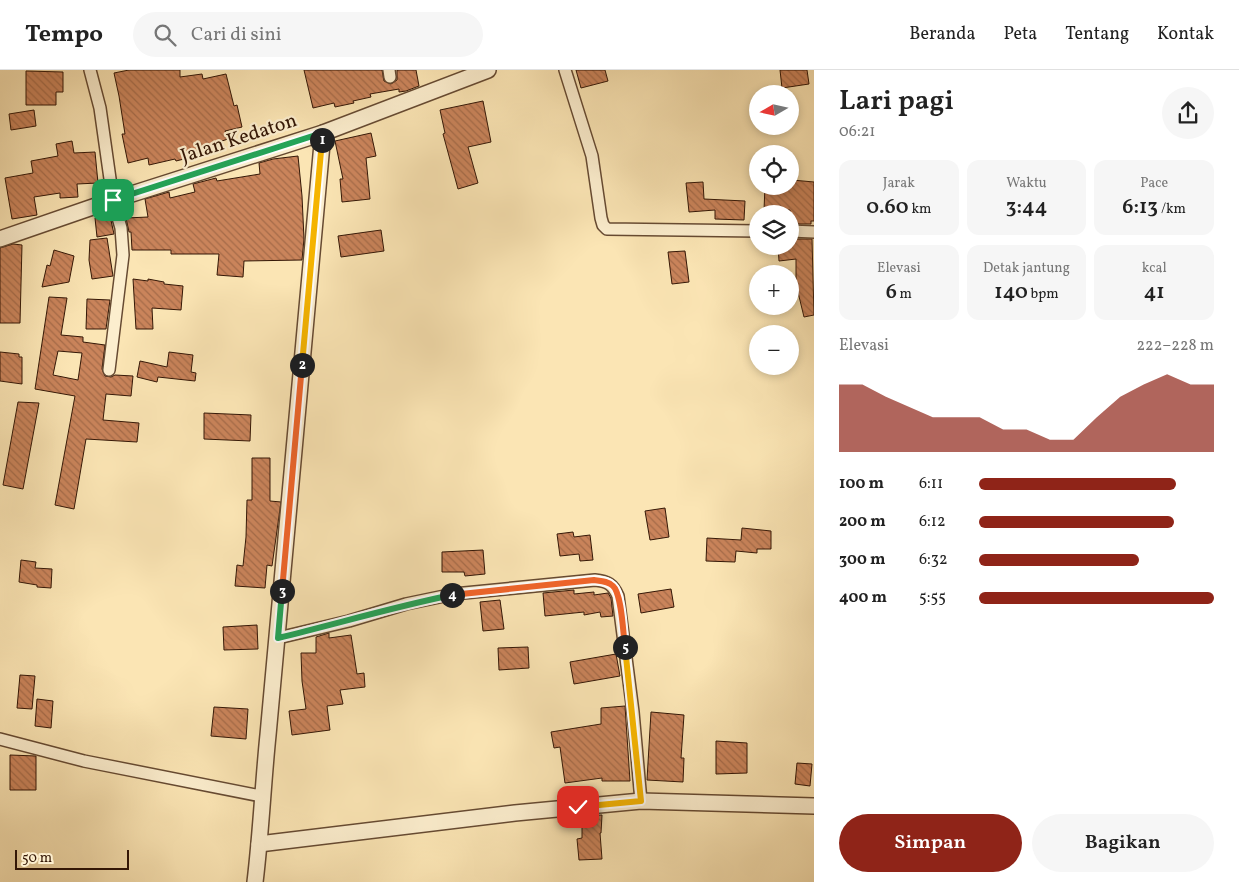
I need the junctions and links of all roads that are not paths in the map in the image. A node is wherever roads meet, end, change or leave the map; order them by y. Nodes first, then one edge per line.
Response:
1 (90, 70) edge
2 (488, 70) edge
3 (565, 70) edge
4 (322, 133) junction
5 (113, 200) junction
6 (749, 231) edge
7 (799, 231) edge
8 (814, 232) edge
9 (0, 239) edge
10 (109, 370) dead end
11 (278, 638) junction
12 (0, 739) edge
13 (262, 796) junction
14 (641, 801) junction
15 (814, 806) edge
16 (260, 844) junction
17 (255, 882) edge

1 - 5 street
2 - 4 street, Jalan Kedaton
3 - 6 street
4 - 5 street, Jalan Kedaton
4 - 11 street
5 - 9 street, Jalan Kedaton
5 - 10 street
7 - 8 street
11 - 13 street
11 - 14 street
12 - 13 street
13 - 16 street
14 - 15 street
14 - 16 street
16 - 17 street

